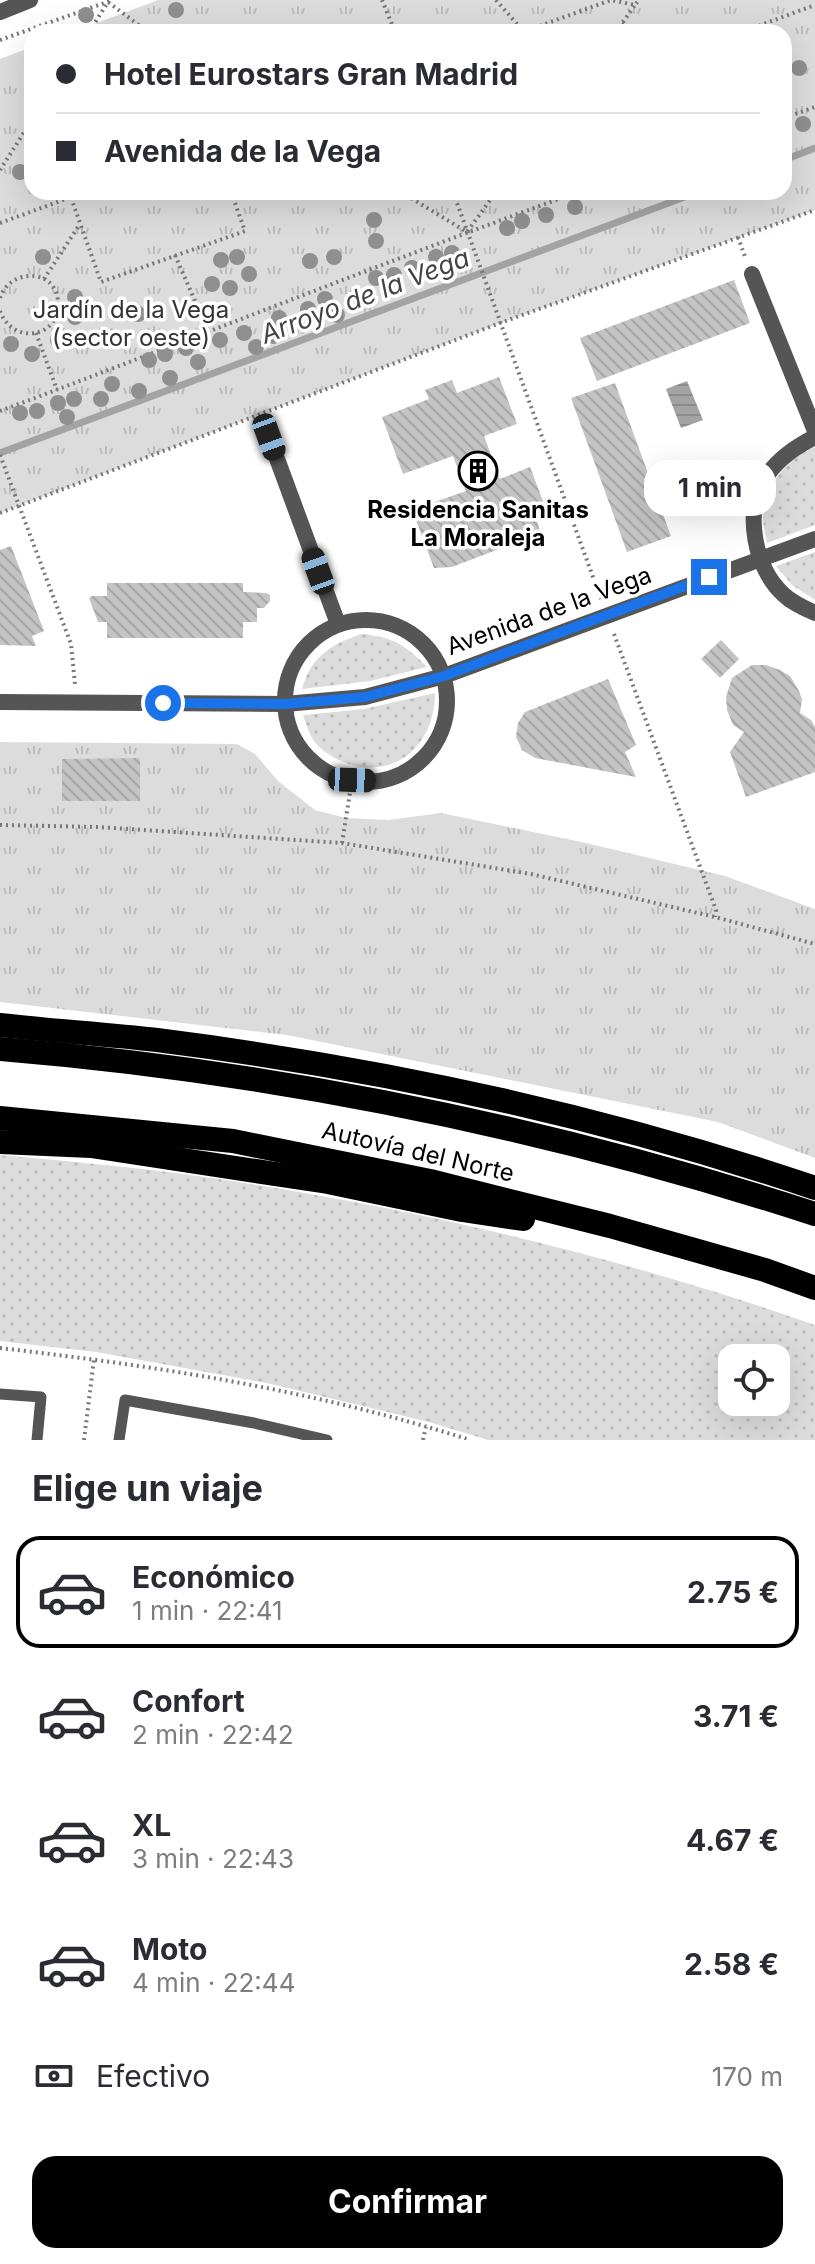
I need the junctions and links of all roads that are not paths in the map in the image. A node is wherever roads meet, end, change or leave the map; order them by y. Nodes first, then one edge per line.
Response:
1 (30, 0) edge
2 (0, 12) edge
3 (752, 274) dead end
4 (815, 431) edge
5 (269, 437) dead end
6 (815, 437) edge
7 (815, 539) edge
8 (760, 558) junction
9 (815, 613) edge
10 (338, 624) junction
11 (444, 676) junction
12 (0, 702) edge
13 (285, 704) junction
14 (1, 1031) edge
15 (0, 1118) edge
16 (0, 1142) edge
17 (815, 1188) edge
18 (815, 1214) edge
19 (610, 1226) junction
20 (815, 1288) edge
21 (0, 1394) edge
22 (37, 1440) edge
23 (119, 1440) edge
24 (327, 1440) edge

1 - 2 street
3 - 4 street
5 - 10 street
6 - 8 street
7 - 8 street, Avenida de la Vega
8 - 9 street
8 - 11 street, Avenida de la Vega
10 - 11 street, Avenida de la Vega
10 - 13 street
11 - 13 street, Avenida de la Vega
11 - 13 street, Avenida de la Vega
12 - 13 street, Avenida de la Vega
14 - 17 highway
14 - 18 highway, Autovía del Norte
15 - 19 highway, Autovía del Norte
16 - 19 highway
19 - 20 highway, Autovía del Norte
21 - 22 lane
23 - 24 lane

